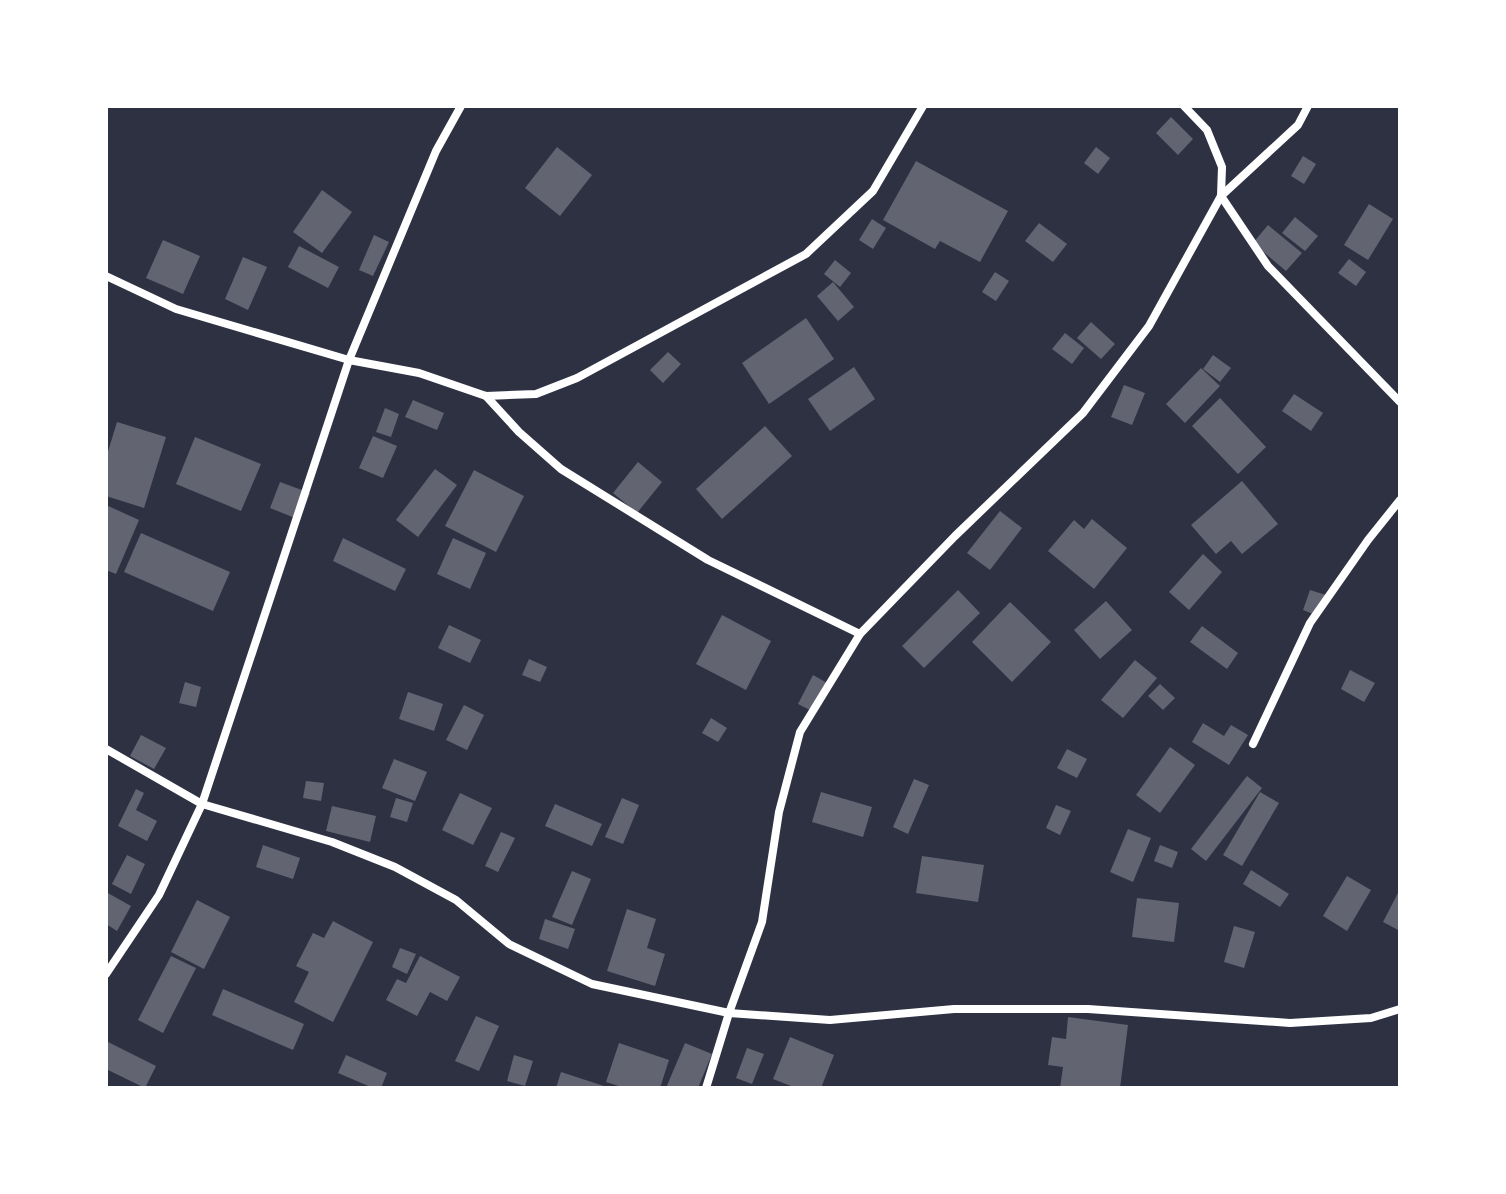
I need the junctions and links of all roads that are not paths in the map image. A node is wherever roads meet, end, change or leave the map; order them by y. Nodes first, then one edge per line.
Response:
1 (461, 106) edge
2 (923, 106) edge
3 (1184, 106) edge
4 (1308, 106) edge
5 (1221, 196) junction
6 (106, 276) edge
7 (349, 360) junction
8 (486, 396) junction
9 (1400, 402) edge
10 (1400, 500) edge
11 (860, 634) junction
12 (1253, 744) dead end
13 (106, 749) edge
14 (202, 804) junction
15 (106, 974) edge
16 (1400, 1009) edge
17 (729, 1013) junction
18 (706, 1088) edge

1 - 7 street
2 - 8 street
3 - 5 street
4 - 5 street
5 - 9 street
5 - 11 street
6 - 7 street
7 - 8 street
7 - 14 street
8 - 11 street
10 - 12 street
11 - 17 street
13 - 14 street
14 - 15 street
14 - 17 street
16 - 17 street
17 - 18 street

